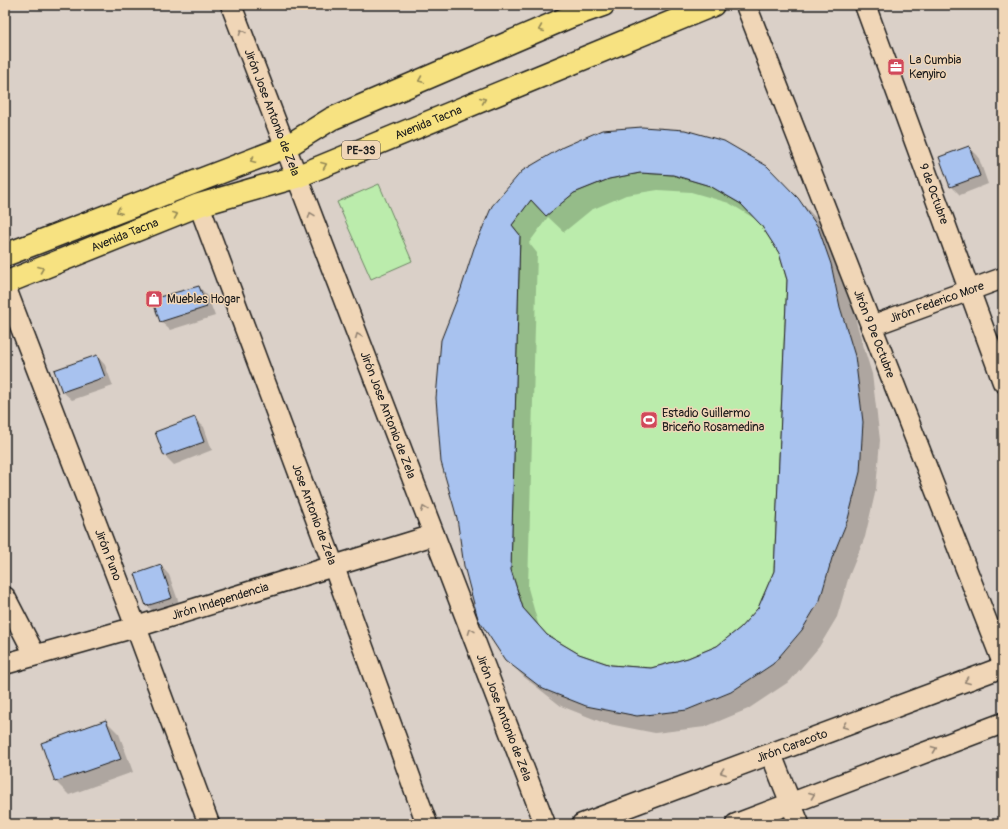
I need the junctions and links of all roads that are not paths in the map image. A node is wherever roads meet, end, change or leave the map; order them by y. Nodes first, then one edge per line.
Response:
1 (231, 5) edge
2 (603, 5) edge
3 (713, 5) edge
4 (746, 5) edge
5 (865, 5) edge
6 (566, 11) edge
7 (286, 147) junction
8 (296, 177) junction
9 (199, 205) junction
10 (5, 255) edge
11 (1003, 278) edge
12 (5, 285) edge
13 (970, 290) junction
14 (871, 326) junction
15 (1003, 382) edge
16 (434, 535) junction
17 (334, 566) junction
18 (5, 597) edge
19 (136, 627) junction
20 (35, 655) junction
21 (1003, 663) edge
22 (5, 664) edge
23 (1003, 667) edge
24 (1003, 723) edge
25 (771, 754) junction
26 (790, 803) junction
27 (208, 824) edge
28 (427, 824) edge
29 (545, 824) edge
30 (582, 824) edge
31 (736, 824) edge
32 (799, 824) edge

7 -> 1 street, Jirón Jose Antonio de Zela
2 - 6 highway, Avenida Tacna
8 -> 3 highway, Avenida Tacna / PE-3S
4 - 14 street, Jirón 9 De Octubre
5 - 13 street, 9 de Octubre
6 -> 7 highway, Avenida Tacna
7 - 8 street, Jirón Jose Antonio de Zela
7 -> 10 highway, Avenida Tacna
8 - 9 highway, Avenida Tacna / PE-3S
16 -> 8 street, Jirón Jose Antonio de Zela
12 -> 9 highway, Avenida Tacna / PE-3S
9 - 17 street, Jose Antonio de Zela
11 - 13 street, Jirón Federico More
12 - 19 street, Jirón Puno
13 - 14 street, Jirón Federico More
13 - 15 street, 9 de Octubre
14 - 21 street, Jirón 9 De Octubre
16 - 17 street, Jirón Independencia
29 -> 16 street, Jirón Jose Antonio de Zela
17 - 19 street, Jirón Independencia
17 - 28 street, Jose Antonio de Zela
18 - 20 street
19 - 20 street, Jirón Independencia
19 - 27 street, Jirón Puno
20 - 22 street, Jirón Independencia
23 -> 25 street, Jirón Caracoto
26 -> 24 street
25 - 26 street
25 -> 30 street, Jirón Caracoto
26 - 31 street
26 - 32 street

